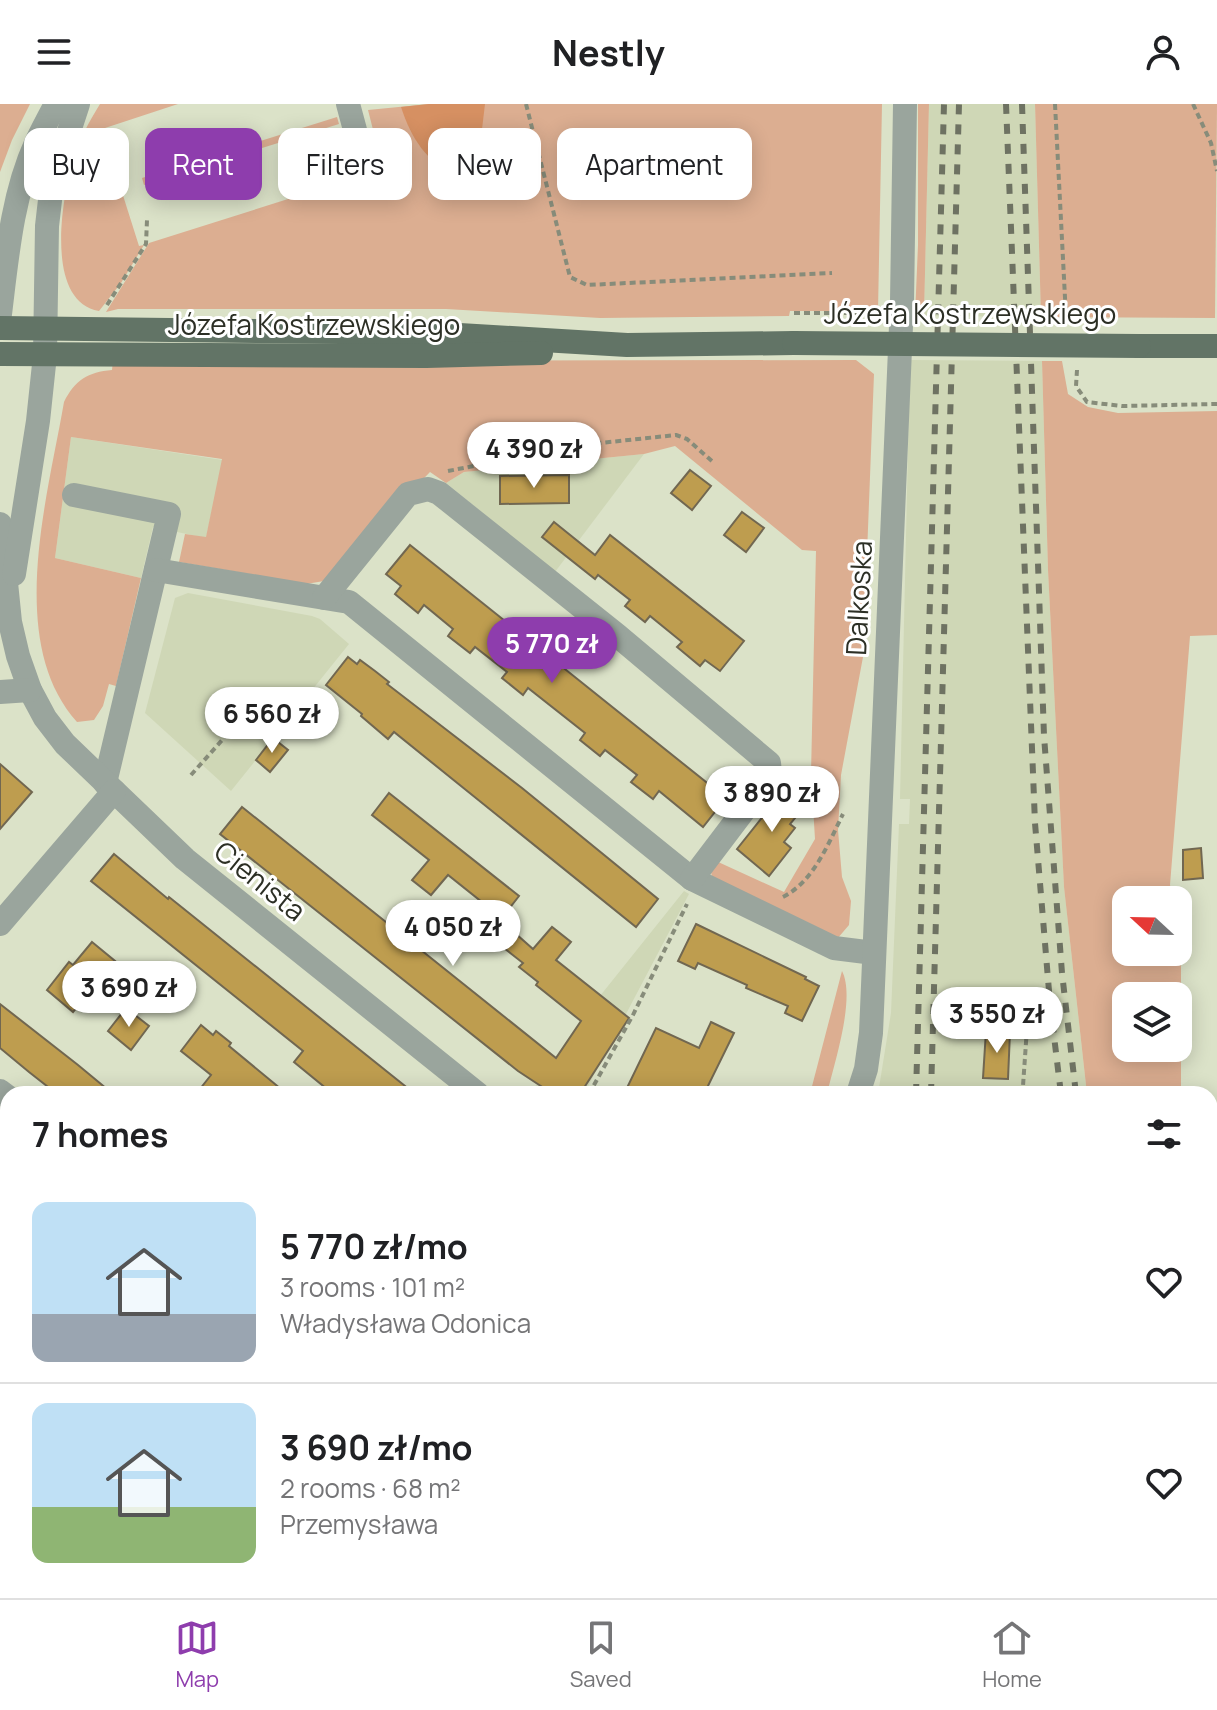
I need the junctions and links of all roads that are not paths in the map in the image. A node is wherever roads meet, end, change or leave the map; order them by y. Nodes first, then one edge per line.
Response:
1 (56, 104) edge
2 (78, 104) edge
3 (905, 104) edge
4 (354, 105) edge
5 (358, 128) edge
6 (0, 314) edge
7 (0, 328) edge
8 (47, 329) junction
9 (627, 345) junction
10 (1217, 346) edge
11 (0, 354) edge
12 (45, 355) junction
13 (74, 495) dead end
14 (0, 524) edge
15 (156, 570) junction
16 (324, 598) junction
17 (9, 603) junction
18 (30, 690) junction
19 (0, 692) edge
20 (109, 787) junction
21 (692, 886) junction
22 (0, 924) edge
23 (874, 953) junction
24 (468, 1086) edge
25 (861, 1086) edge

1 - 6 street
2 - 8 street, Cienista
3 - 23 street, Dalkoska
4 - 5 street
7 - 8 main road, Józefa Kostrzewskiego
8 - 9 main road, Józefa Kostrzewskiego
8 - 12 street, Cienista
9 - 10 main road, Józefa Kostrzewskiego, bridge
9 - 12 main road, Józefa Kostrzewskiego
11 - 12 main road, Józefa Kostrzewskiego
12 - 17 street, Cienista
13 - 15 street
14 - 17 street, Cienista
15 - 16 street
15 - 20 street
16 - 21 street
16 - 21 street
17 - 18 street, Cienista
18 - 19 street
18 - 20 street, Cienista
20 - 22 street
20 - 24 street, Cienista
21 - 23 street
23 - 25 street, Dalkoska

